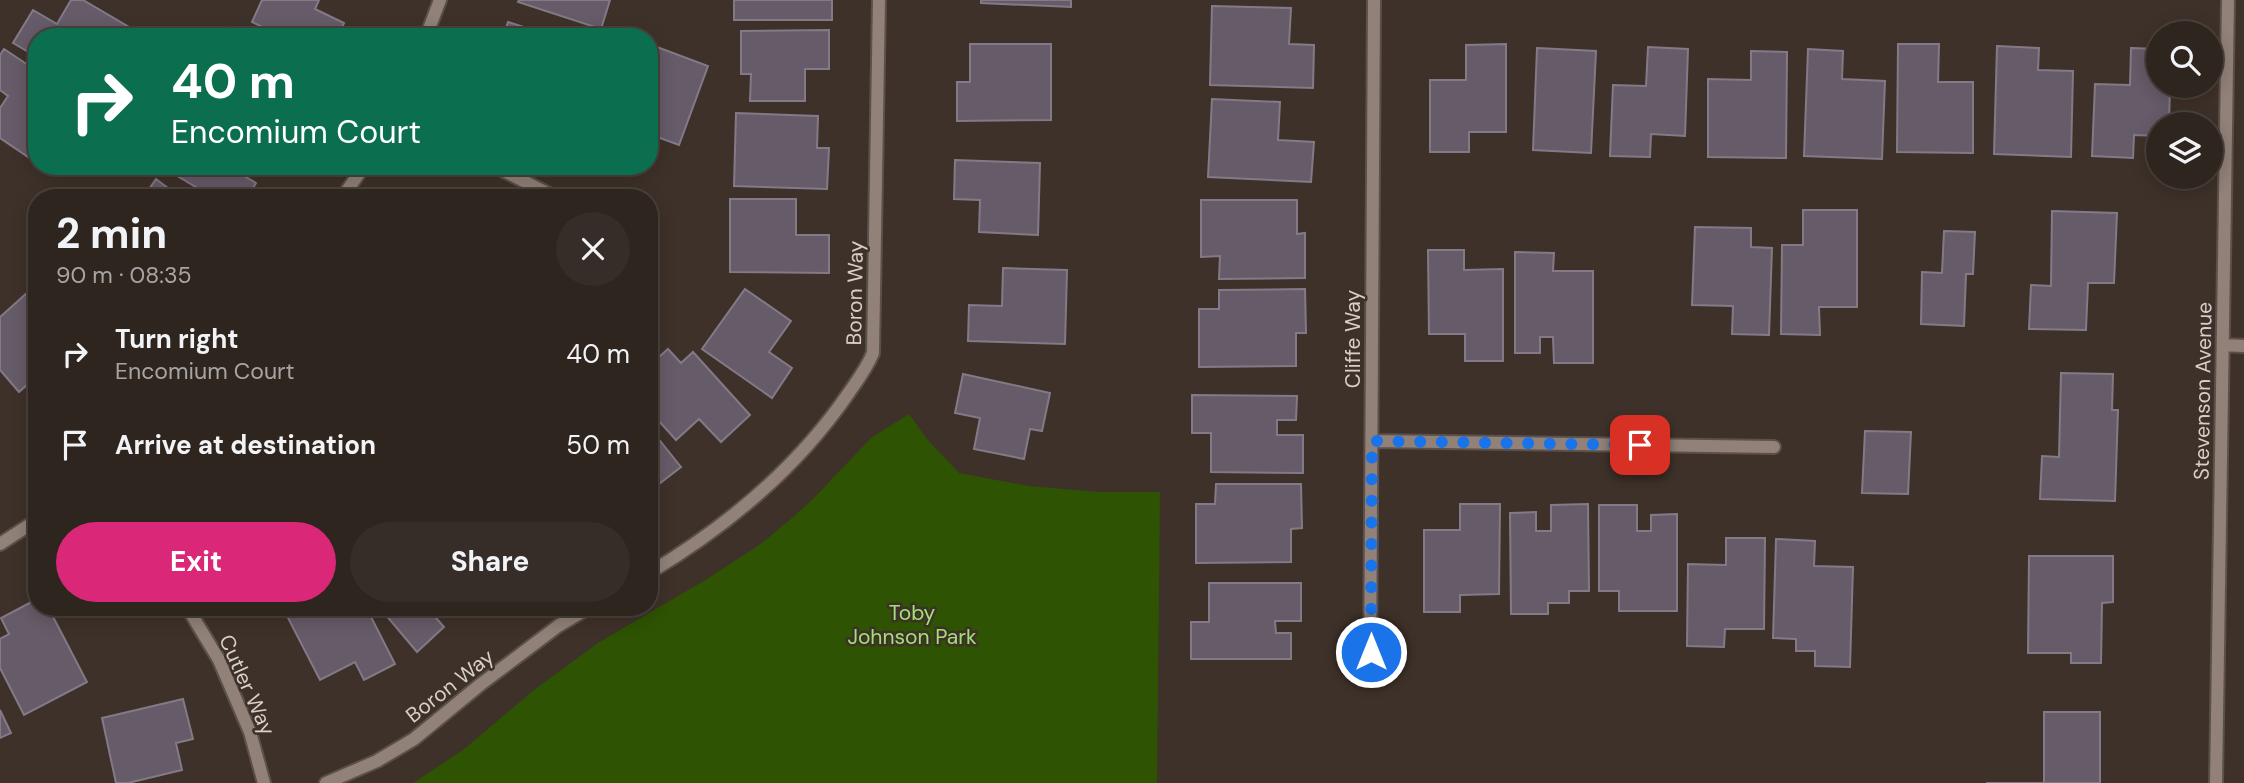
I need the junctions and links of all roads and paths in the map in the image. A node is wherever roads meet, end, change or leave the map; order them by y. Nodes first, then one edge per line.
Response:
1 (440, 0) edge
2 (879, 0) edge
3 (1374, 0) edge
4 (2228, 0) edge
5 (429, 28) edge
6 (512, 175) edge
7 (539, 189) edge
8 (2223, 345) junction
9 (2244, 346) edge
10 (1372, 441) junction
11 (1774, 447) dead end
12 (28, 526) edge
13 (0, 544) edge
14 (658, 567) edge
15 (192, 616) edge
16 (575, 616) edge
17 (1370, 678) dead end
18 (264, 783) edge
19 (326, 783) edge
20 (2217, 783) edge

1 - 5 street
2 - 14 street, Boron Way
3 - 10 street, Cliffe Way
4 - 8 street, Stevenson Avenue
6 - 7 street
8 - 9 street
8 - 20 street, Stevenson Avenue
10 - 11 street
10 - 17 street, Cliffe Way
12 - 13 street
15 - 18 street, Cutler Way
16 - 19 street, Boron Way

